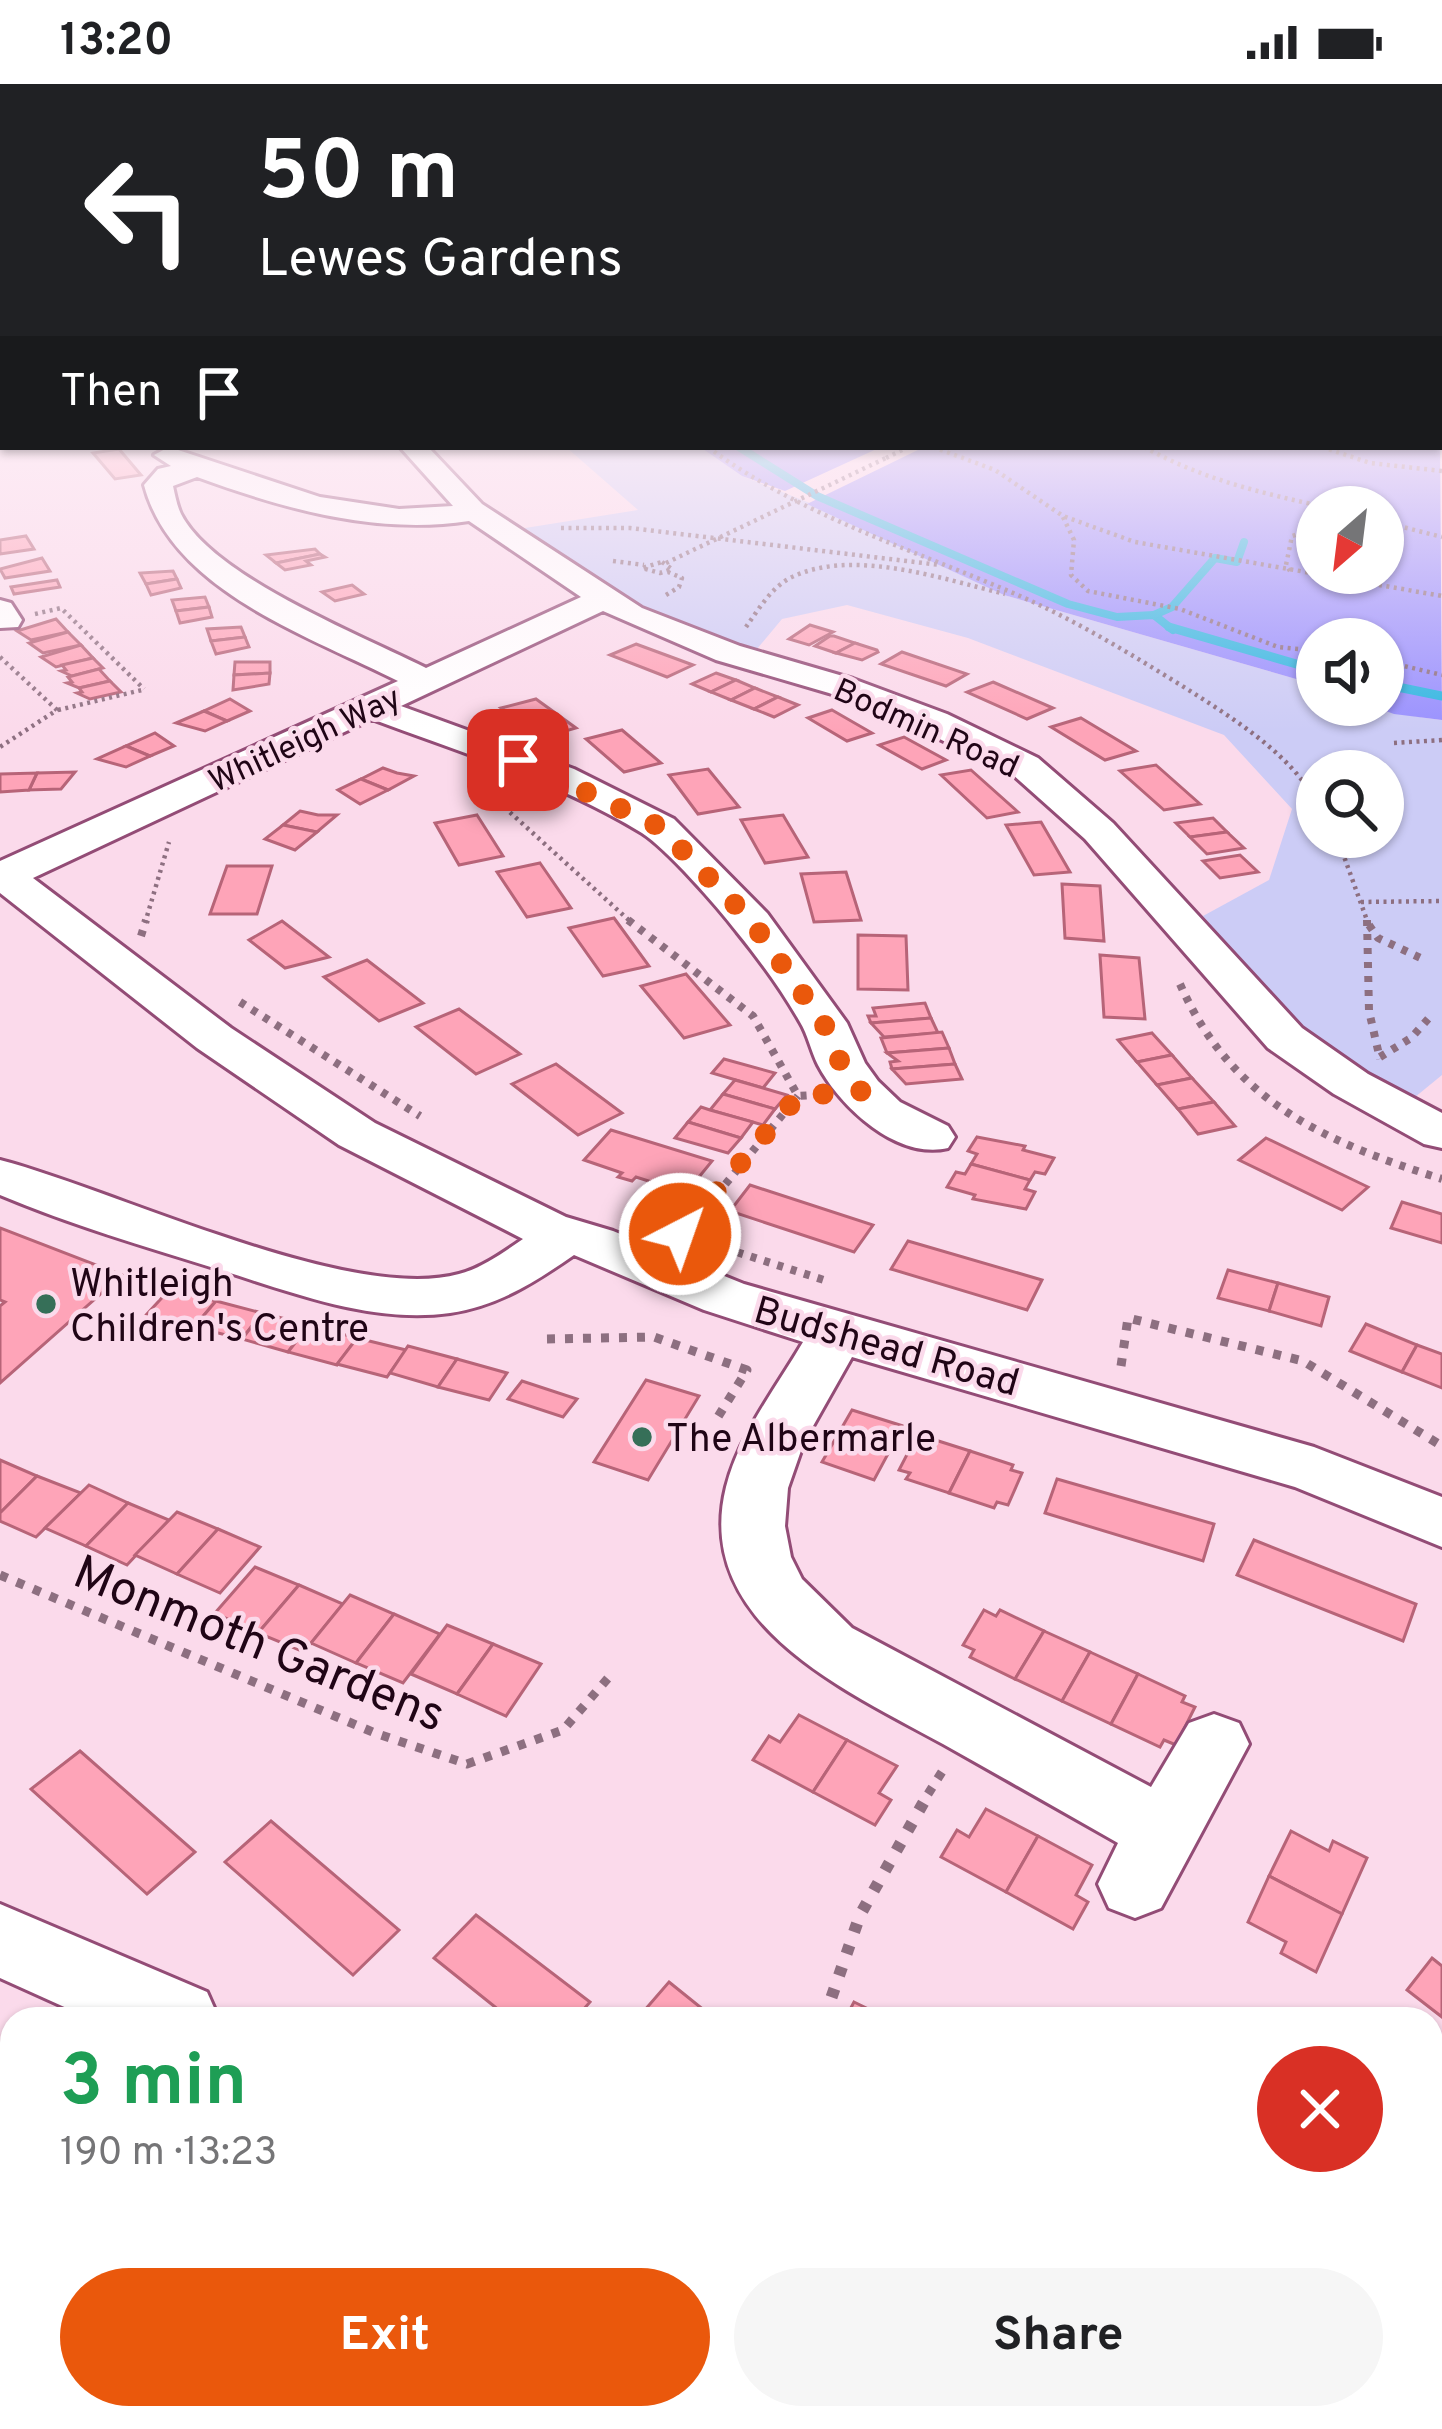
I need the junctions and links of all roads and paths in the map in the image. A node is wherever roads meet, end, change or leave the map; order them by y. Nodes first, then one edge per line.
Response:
1 (163, 512) edge
2 (370, 512) edge
3 (470, 512) edge
4 (474, 512) edge
5 (771, 512) edge
6 (824, 512) edge
7 (1058, 512) edge
8 (1063, 516) junction
9 (1404, 527) edge
10 (503, 533) junction
11 (1296, 535) edge
12 (1442, 537) edge
13 (666, 562) dead end
14 (953, 567) junction
15 (1291, 573) junction
16 (1442, 596) edge
17 (603, 599) junction
18 (1027, 599) junction
19 (3, 615) edge
20 (1296, 649) edge
21 (728, 652) junction
22 (0, 658) edge
23 (1404, 666) edge
24 (1442, 675) edge
25 (426, 682) junction
26 (371, 706) junction
27 (58, 710) junction
28 (460, 737) junction
29 (1442, 740) edge
30 (1394, 743) dead end
31 (0, 747) edge
32 (1296, 774) edge
33 (169, 842) dead end
34 (1345, 858) edge
35 (2, 874) edge
36 (1442, 901) edge
37 (1361, 902) junction
38 (1368, 924) junction
39 (123, 925) dead end
40 (1427, 961) dead end
41 (233, 998) dead end
42 (1429, 1018) dead end
43 (1383, 1080) junction
44 (861, 1091) junction
45 (798, 1096) junction
46 (436, 1126) dead end
47 (1442, 1133) edge
48 (930, 1137) dead end
49 (0, 1176) edge
50 (566, 1235) junction
51 (682, 1235) dead end
52 (837, 1333) junction
53 (547, 1340) dead end
54 (1121, 1366) dead end
55 (716, 1420) dead end
56 (1442, 1446) edge
57 (1442, 1523) edge
58 (0, 1575) edge
59 (609, 1677) dead end
60 (1214, 1744) dead end
61 (941, 1773) dead end
62 (0, 1940) edge
63 (151, 2007) edge
64 (828, 2007) edge

1 - 25 street
2 - 3 street
4 - 10 street, Bodmin Road
5 - 13 path, bridge
6 - 14 path
7 - 8 path
8 - 15 path
8 - 20 path
9 - 12 path
10 - 14 path
10 - 17 street, Bodmin Road
11 - 15 path
14 - 18 path
15 - 16 path
17 - 21 street, Bodmin Road
17 - 25 street, Whitleigh Way
18 - 21 path
18 - 32 path
19 - 27 path
21 - 43 street, Bodmin Road
22 - 27 path
23 - 24 path
25 - 26 street, Whitleigh Way
26 - 28 street
26 - 35 street, Whitleigh Way
27 - 31 path
28 - 44 street
28 - 45 path
29 - 30 path
33 - 39 path
34 - 37 path
35 - 50 street, Budshead Road
36 - 37 path
37 - 38 path
38 - 40 path
38 - 43 path
41 - 46 path
42 - 43 path
43 - 47 street, Bodmin Road
44 - 45 path
44 - 48 street
45 - 51 path
49 - 50 street
50 - 52 street, Budshead Road
52 - 57 street, Budshead Road
52 - 60 street
53 - 55 path
54 - 56 path
58 - 59 path, Monmoth Gardens
61 - 64 path
62 - 63 street

